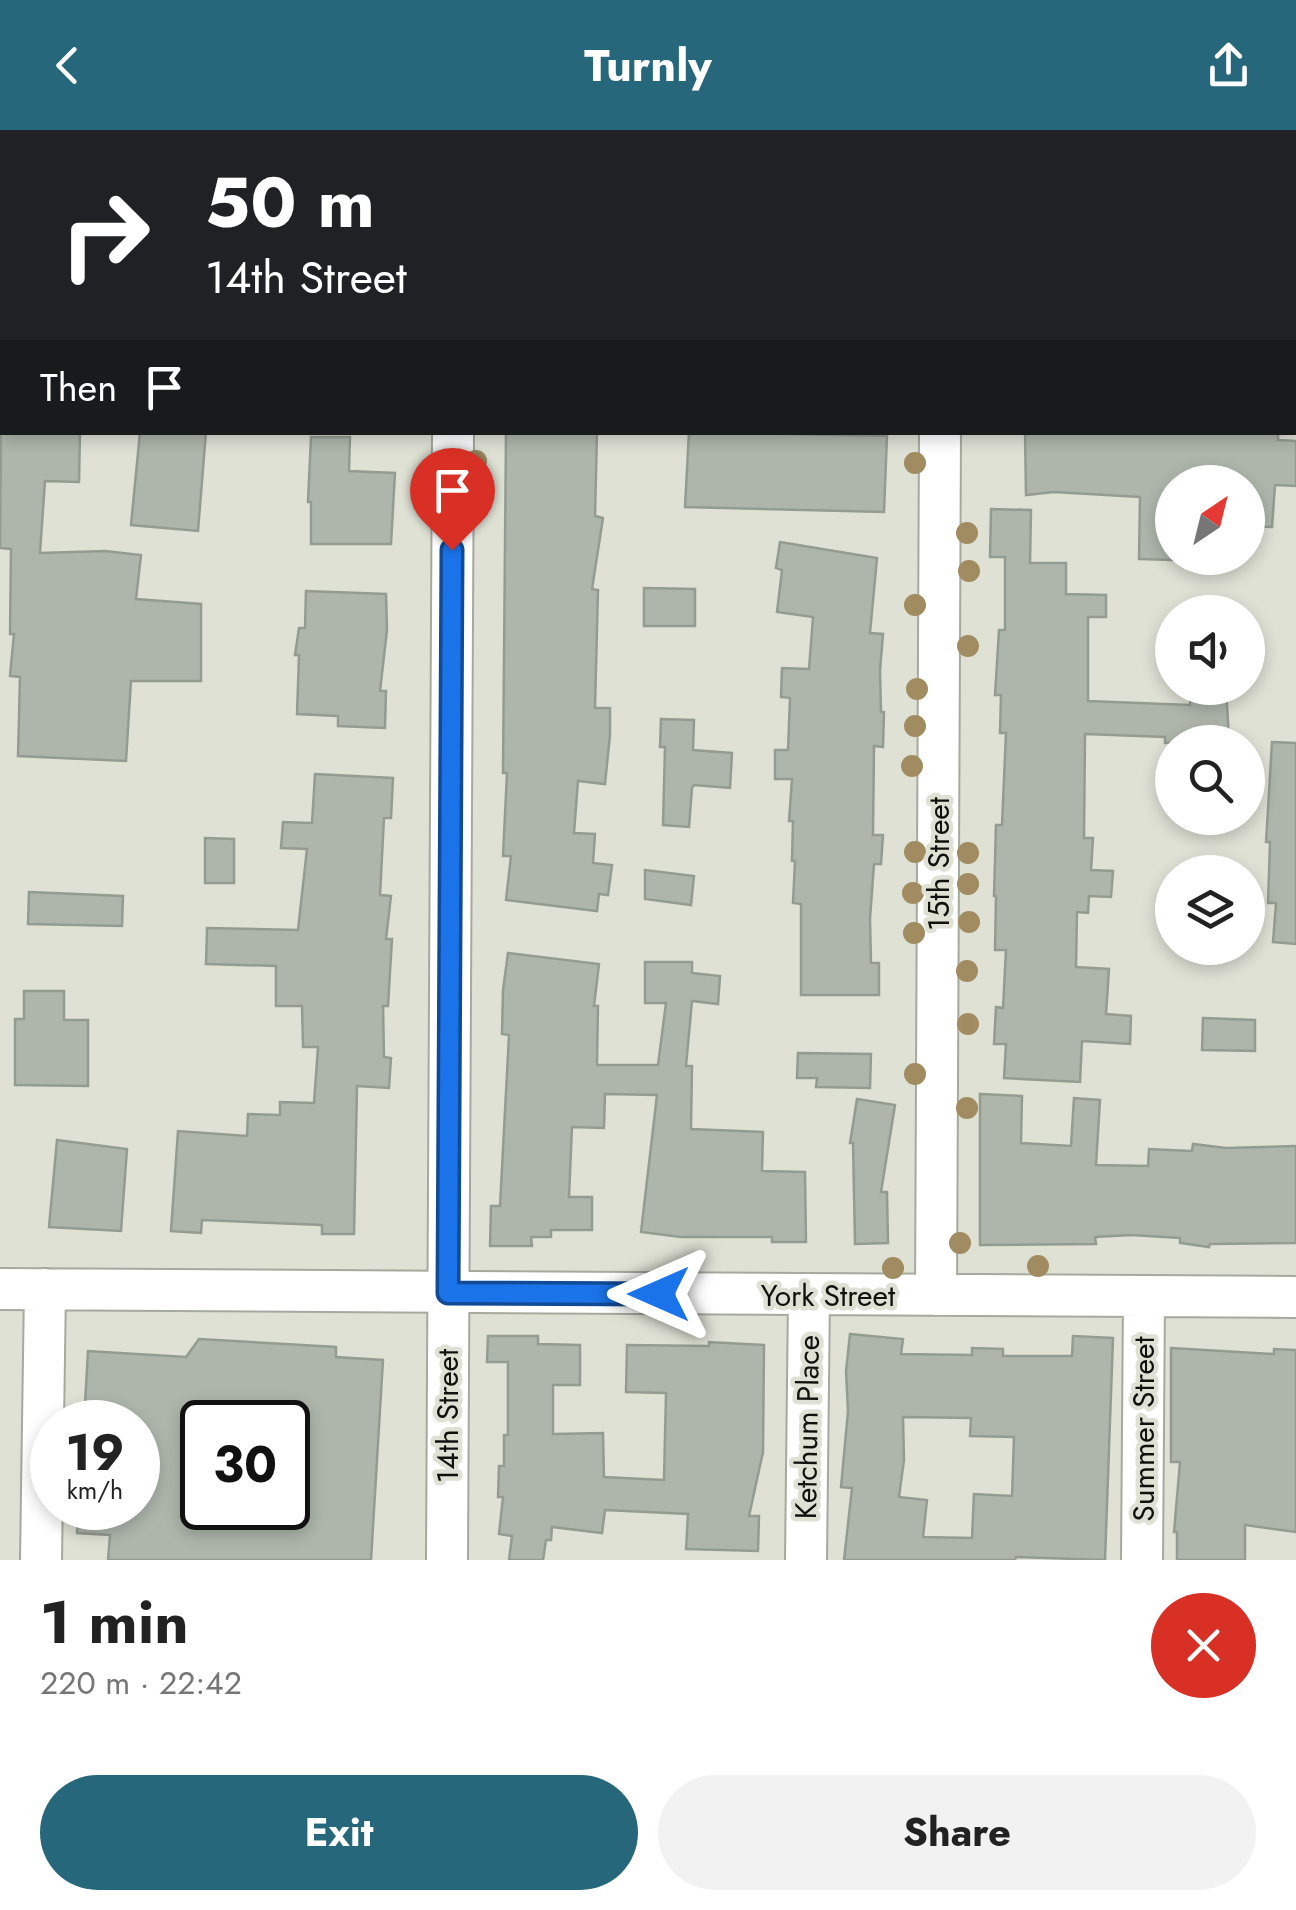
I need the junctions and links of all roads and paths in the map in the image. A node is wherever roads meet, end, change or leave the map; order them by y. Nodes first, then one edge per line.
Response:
1 (452, 435) edge
2 (940, 435) edge
3 (0, 1289) edge
4 (45, 1289) junction
5 (448, 1293) junction
6 (809, 1295) junction
7 (936, 1295) junction
8 (1296, 1297) edge
9 (1144, 1298) junction
10 (41, 1560) edge
11 (446, 1560) edge
12 (806, 1560) edge
13 (1142, 1560) edge

1 - 5 street, 14th Street
2 - 7 street, 15th Street
3 - 4 street, York Street
4 - 5 street, York Street
4 - 10 street
5 - 6 street, York Street
5 - 11 street, 14th Street
6 - 7 street, York Street
6 - 12 street, Ketchum Place
7 - 9 street, York Street
8 - 9 street, York Street
9 - 13 street, Summer Street

